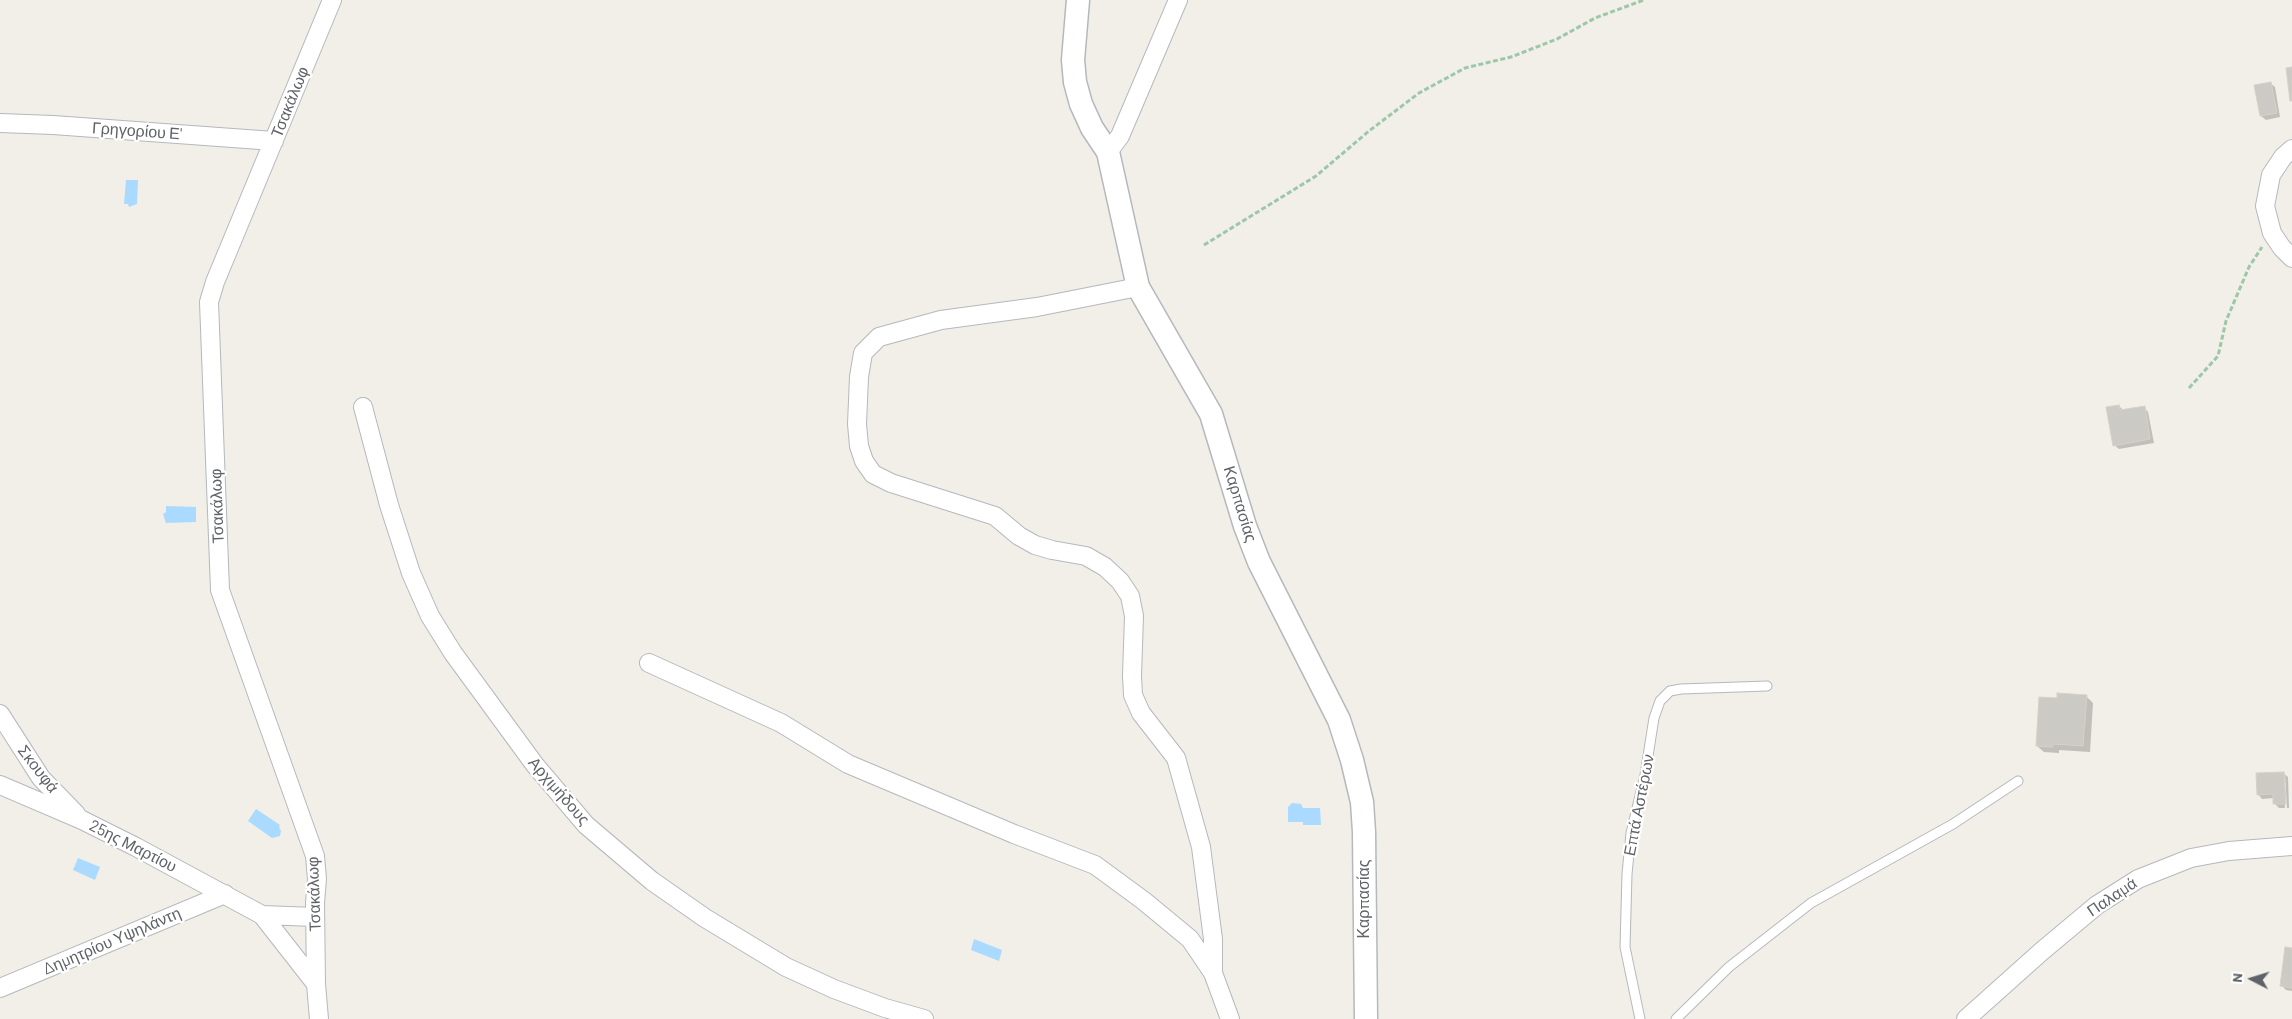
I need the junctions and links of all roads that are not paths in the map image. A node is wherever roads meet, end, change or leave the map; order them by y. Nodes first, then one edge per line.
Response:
1 (332, 0) edge
2 (1078, 0) edge
3 (1178, 0) edge
4 (0, 123) edge
5 (274, 140) junction
6 (2292, 149) edge
7 (1108, 152) junction
8 (2292, 258) edge
9 (1138, 287) junction
10 (363, 407) dead end
11 (649, 663) dead end
12 (1767, 686) dead end
13 (0, 714) edge
14 (2018, 781) dead end
15 (0, 784) edge
16 (82, 820) junction
17 (2292, 846) edge
18 (225, 894) junction
19 (262, 915) junction
20 (315, 917) junction
21 (1213, 973) junction
22 (316, 984) junction
23 (0, 988) edge
24 (319, 1019) edge
25 (924, 1019) edge
26 (1230, 1019) edge
27 (1366, 1019) edge
28 (1640, 1019) edge
29 (1676, 1019) edge
30 (1966, 1019) edge

1 - 5 street, Τσακάλωφ
2 - 7 street, Καρπασίας
3 - 7 street
4 - 5 street, Γρηγορίου Ε'
5 - 20 street, Τσακάλωφ
6 - 8 street
7 - 9 street, Καρπασίας
9 - 21 street
9 - 27 street, Καρπασίας
10 - 25 street, Αρχιμήδους
11 - 21 street
12 - 28 lane, Επτά Αστέρων
13 - 16 street, Σκουφά
14 - 29 lane
15 - 16 street, 25ης Μαρτίου
16 - 18 street, 25ης Μαρτίου
17 - 30 street, Παλαμά
18 - 19 street, 25ης Μαρτίου
18 - 23 street, Δημητρίου Υψηλάντη
19 - 20 street, 25ης Μαρτίου
19 - 22 street, 25ης Μαρτίου
20 - 22 street, Τσακάλωφ
21 - 26 street
22 - 24 street, Τσακάλωφ

